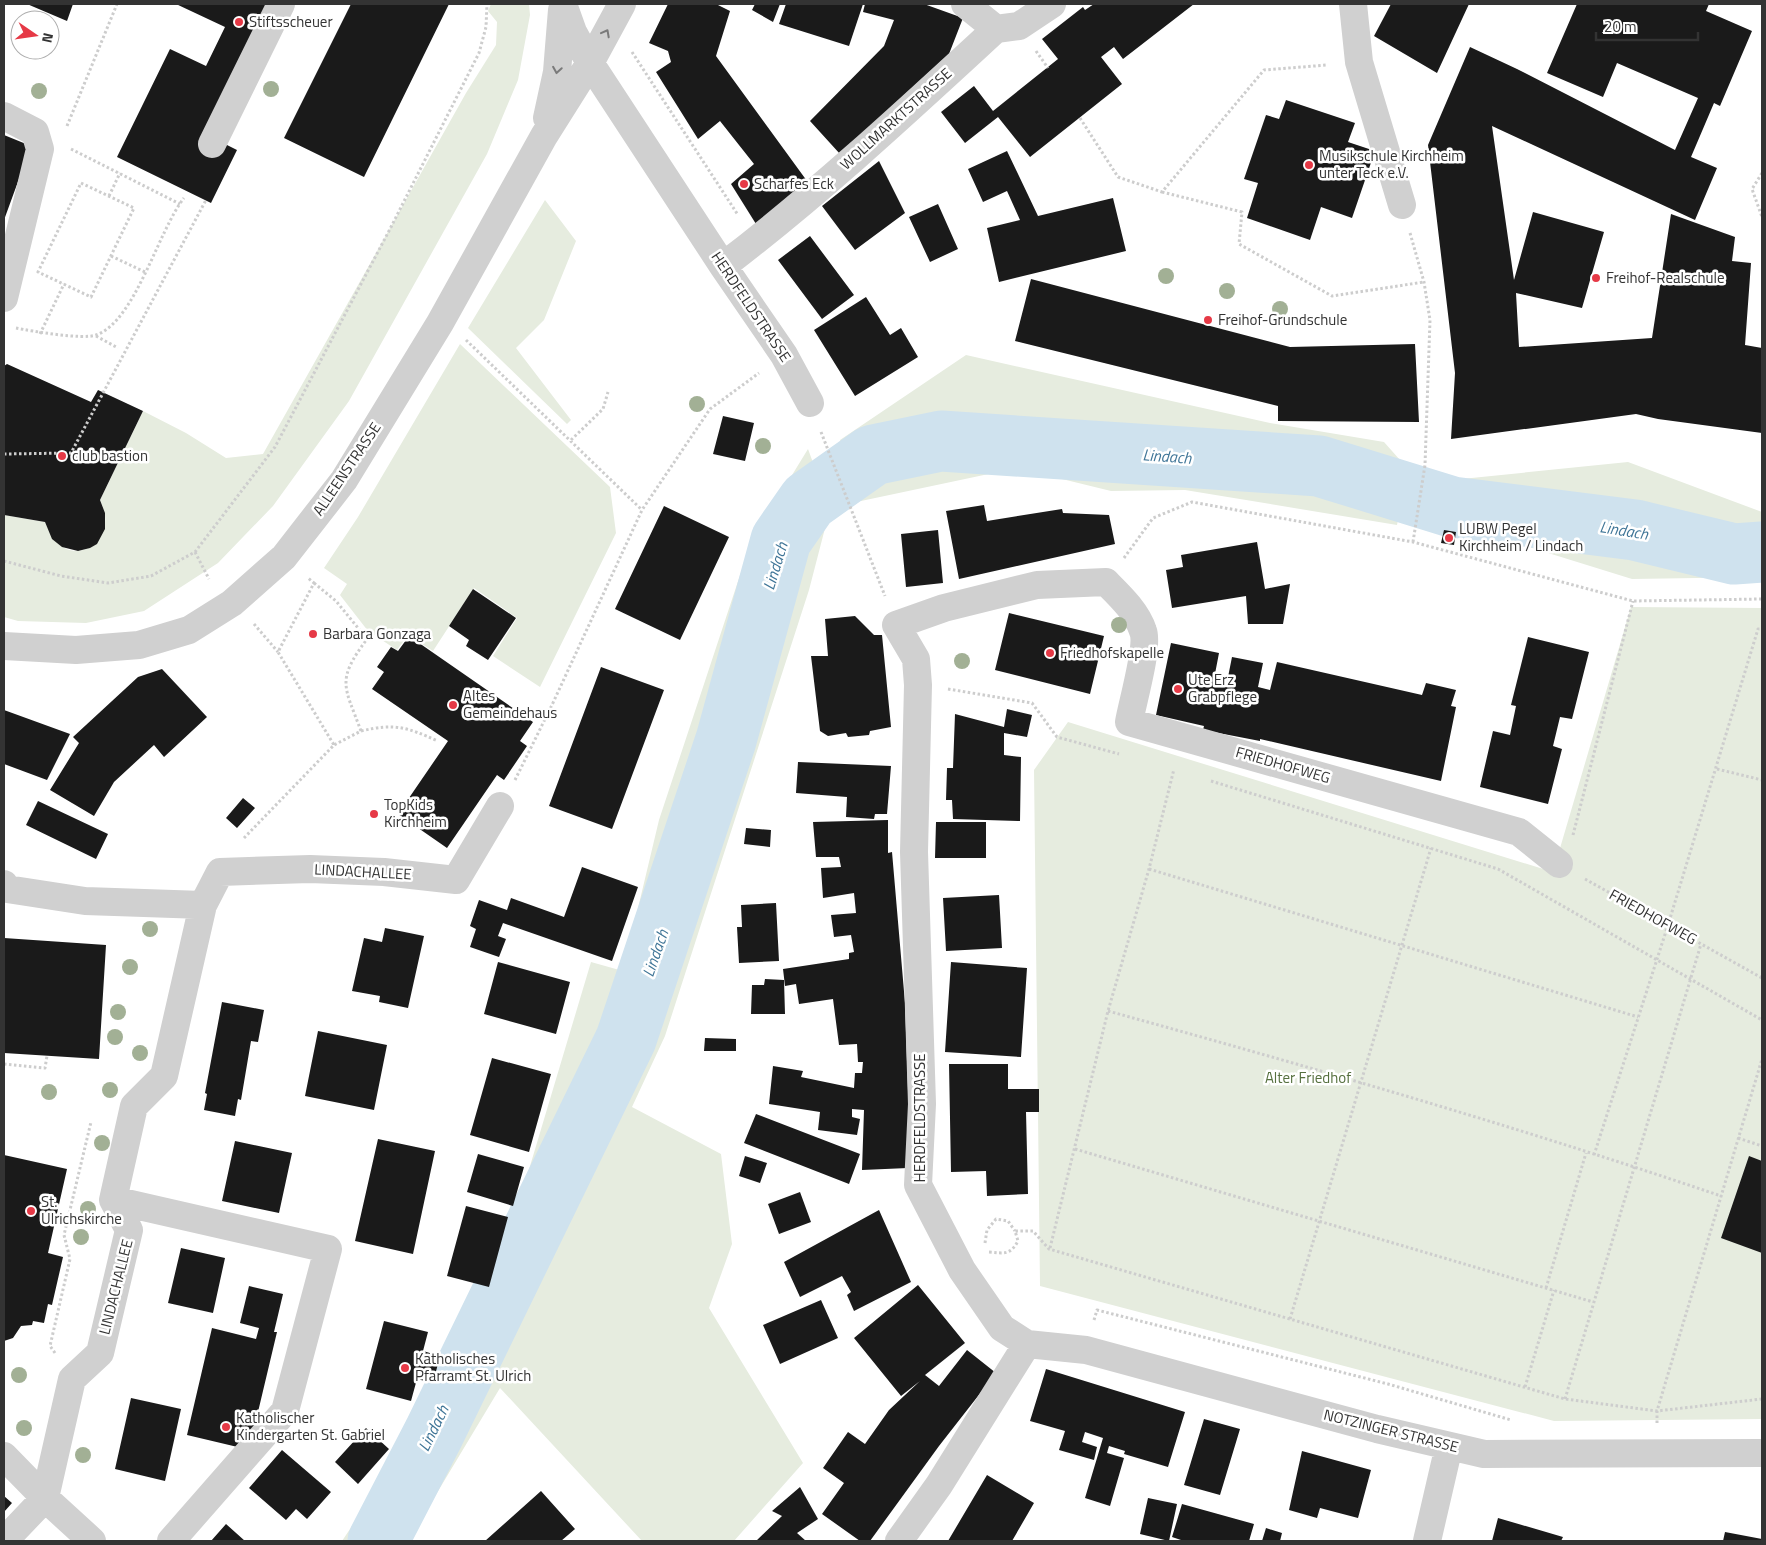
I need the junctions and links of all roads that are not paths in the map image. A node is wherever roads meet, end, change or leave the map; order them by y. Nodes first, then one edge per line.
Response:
1 (281, 4) edge
2 (562, 4) edge
3 (622, 4) edge
4 (965, 4) edge
5 (1052, 4) edge
6 (1353, 4) edge
7 (996, 28) junction
8 (590, 63) junction
9 (4, 116) edge
10 (544, 136) junction
11 (212, 144) dead end
12 (1402, 205) road end
13 (723, 266) junction
14 (4, 298) edge
15 (810, 403) road end
16 (1106, 582) joint
17 (4, 646) edge
18 (500, 806) road end
19 (1560, 864) road end
20 (6, 886) edge
21 (203, 905) junction
22 (113, 1200) junction
23 (1027, 1344) junction
24 (1449, 1446) junction
25 (1762, 1453) edge
26 (4, 1456) edge
27 (44, 1498) junction
28 (4, 1541) edge
29 (92, 1541) edge
30 (171, 1541) edge
31 (899, 1541) edge
32 (1427, 1541) edge

1 - 11 street
2 - 8 street, ALLEENSTRASSE
2 -> 10 street, ALLEENSTRASSE
8 -> 3 street, ALLEENSTRASSE
4 - 7 street
5 - 7 street
6 - 12 street
7 - 13 street, WOLLMARKTSTRASSE
8 - 10 street, ALLEENSTRASSE
8 - 13 street, HERDFELDSTRASSE
9 - 14 street
10 - 17 street, ALLEENSTRASSE
13 - 15 street, HERDFELDSTRASSE
16 - 19 street, FRIEDHOFWEG
16 - 23 street, HERDFELDSTRASSE
18 - 21 street, LINDACHALLEE
20 - 21 street
21 - 22 street
22 - 27 street, LINDACHALLEE
22 - 30 street
23 - 24 street, NOTZINGER STRASSE
23 - 31 street
24 - 25 street, NOTZINGER STRASSE
24 - 32 street
26 - 27 street
27 - 28 street
27 - 29 street

